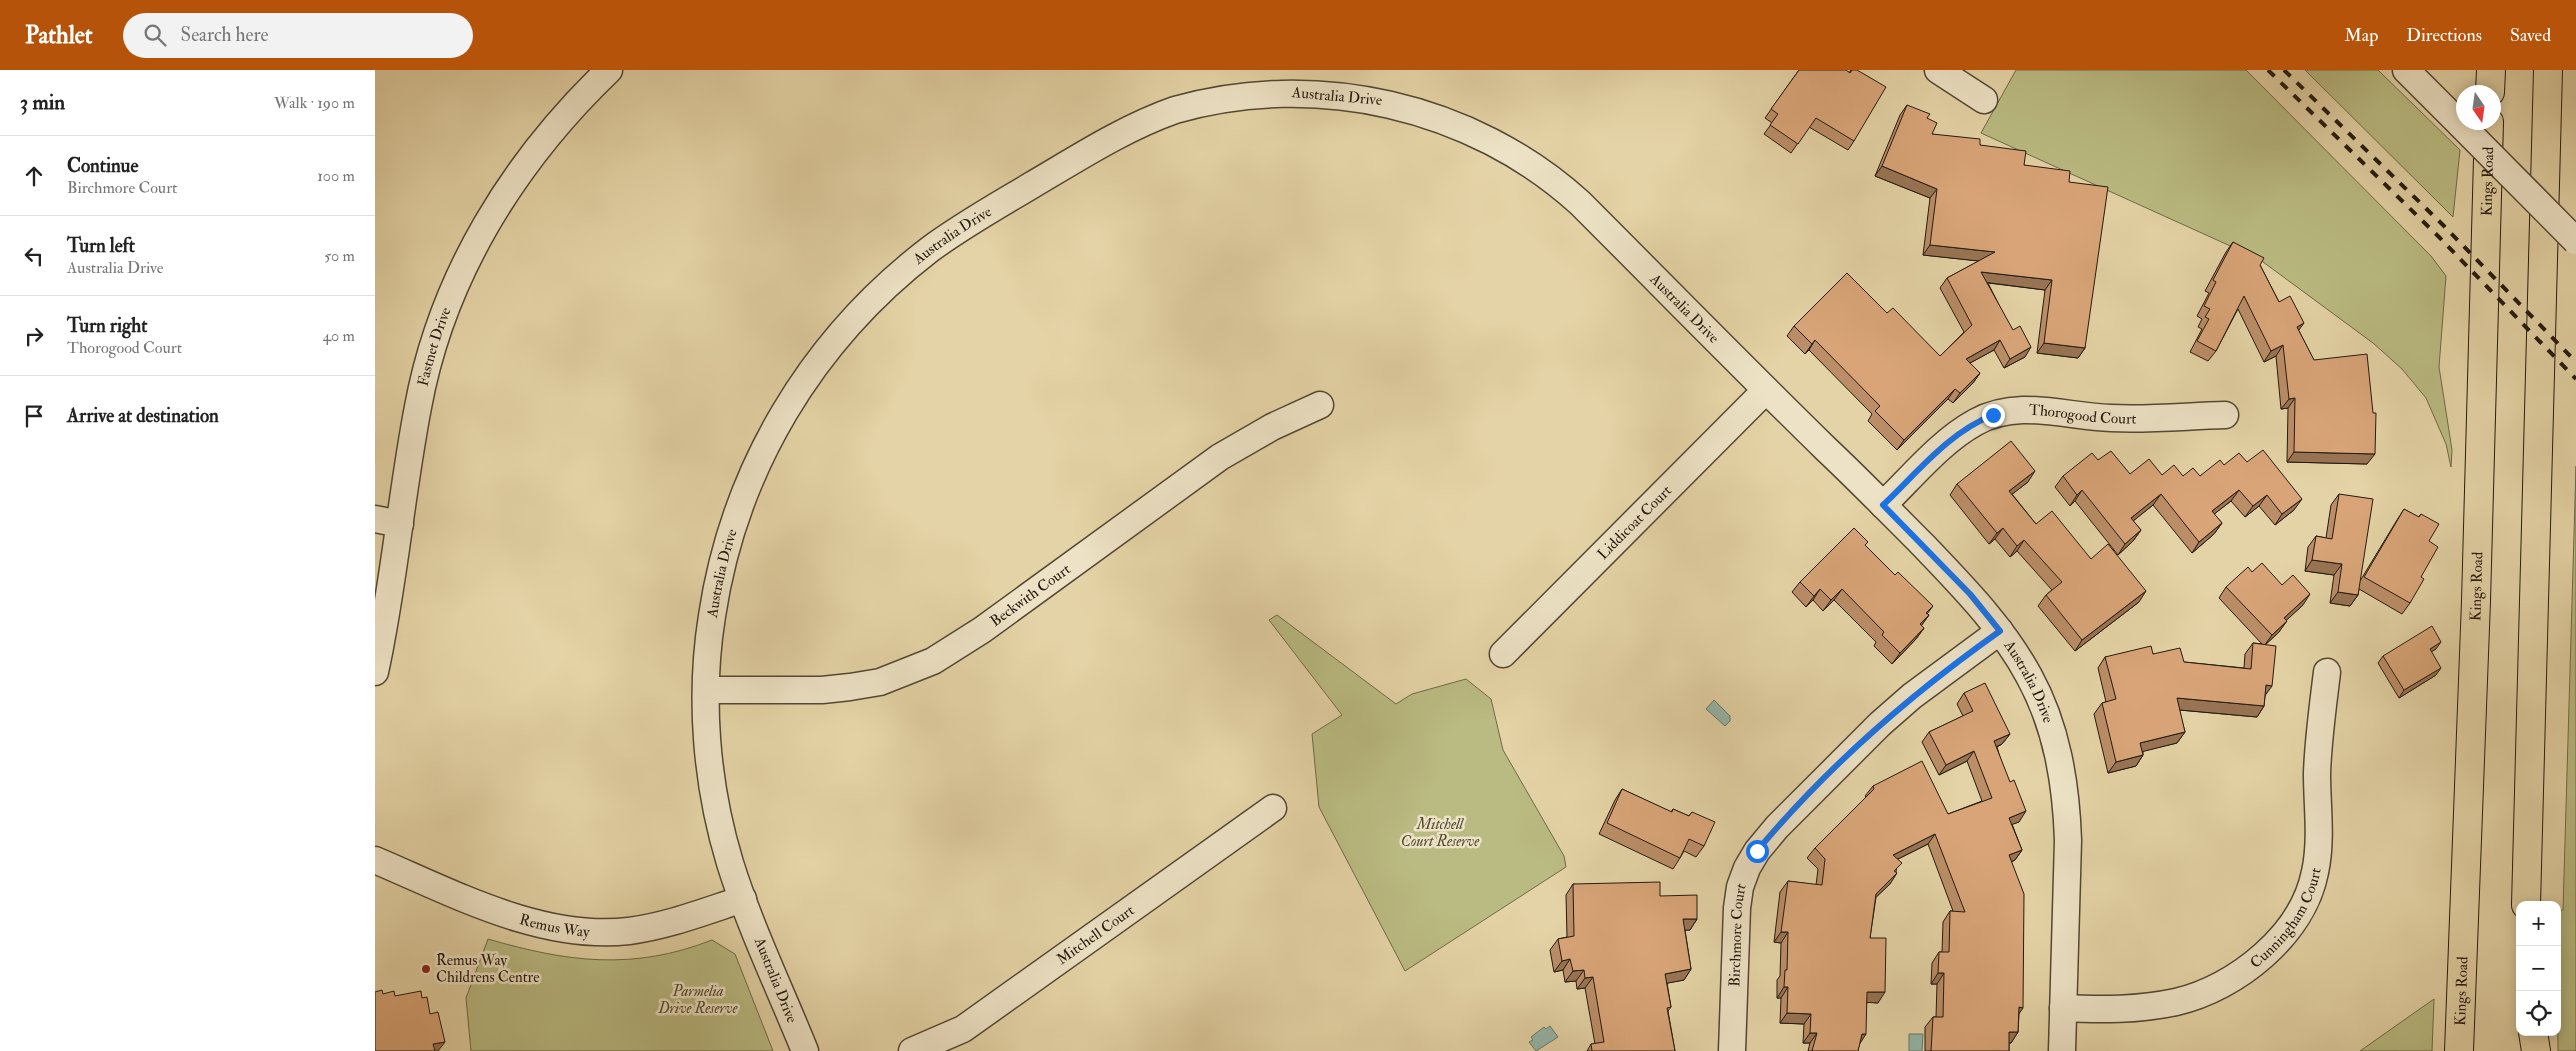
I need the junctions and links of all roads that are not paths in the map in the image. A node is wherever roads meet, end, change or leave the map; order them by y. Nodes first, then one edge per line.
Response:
1 (609, 70) edge
2 (1938, 70) edge
3 (2406, 70) edge
4 (2491, 70) edge
5 (2548, 70) edge
6 (1303, 80) edge
7 (2490, 85) edge
8 (1984, 100) dead end
9 (2489, 130) edge
10 (2576, 241) edge
11 (1766, 390) junction
12 (1320, 405) dead end
13 (2225, 415) dead end
14 (1883, 505) junction
15 (375, 519) edge
16 (400, 524) junction
17 (2000, 631) junction
18 (1503, 654) dead end
19 (375, 672) edge
20 (2327, 672) dead end
21 (707, 690) junction
22 (1273, 808) dead end
23 (375, 860) edge
24 (743, 899) junction
25 (2526, 901) edge
26 (2063, 1008) junction
27 (2523, 1036) edge
28 (2534, 1036) edge
29 (805, 1051) edge
30 (912, 1051) edge
31 (1732, 1051) edge
32 (2062, 1051) edge
33 (2459, 1051) edge
34 (2523, 1051) edge
35 (2536, 1051) edge

1 - 16 street, Fastnet Drive
2 - 8 street
3 - 10 street, bridge
4 - 7 main road
5 - 25 main road
6 - 11 street, Australia Drive
6 - 21 street, Australia Drive
9 - 33 main road, Kings Road
11 - 14 street, Australia Drive
11 - 18 street, Liddicoat Court
12 - 21 street, Beckwith Court
13 - 14 street, Thorogood Court
14 - 17 street, Australia Drive
15 - 16 street
16 - 19 street, Fastnet Drive
17 - 26 street, Australia Drive
17 - 31 street, Birchmore Court
20 - 26 street, Cunningham Court
21 - 24 street, Australia Drive
22 - 30 street, Mitchell Court
23 - 24 street, Remus Way
24 - 29 street, Australia Drive
26 - 32 street, Australia Drive
27 - 34 main road
28 - 35 main road

